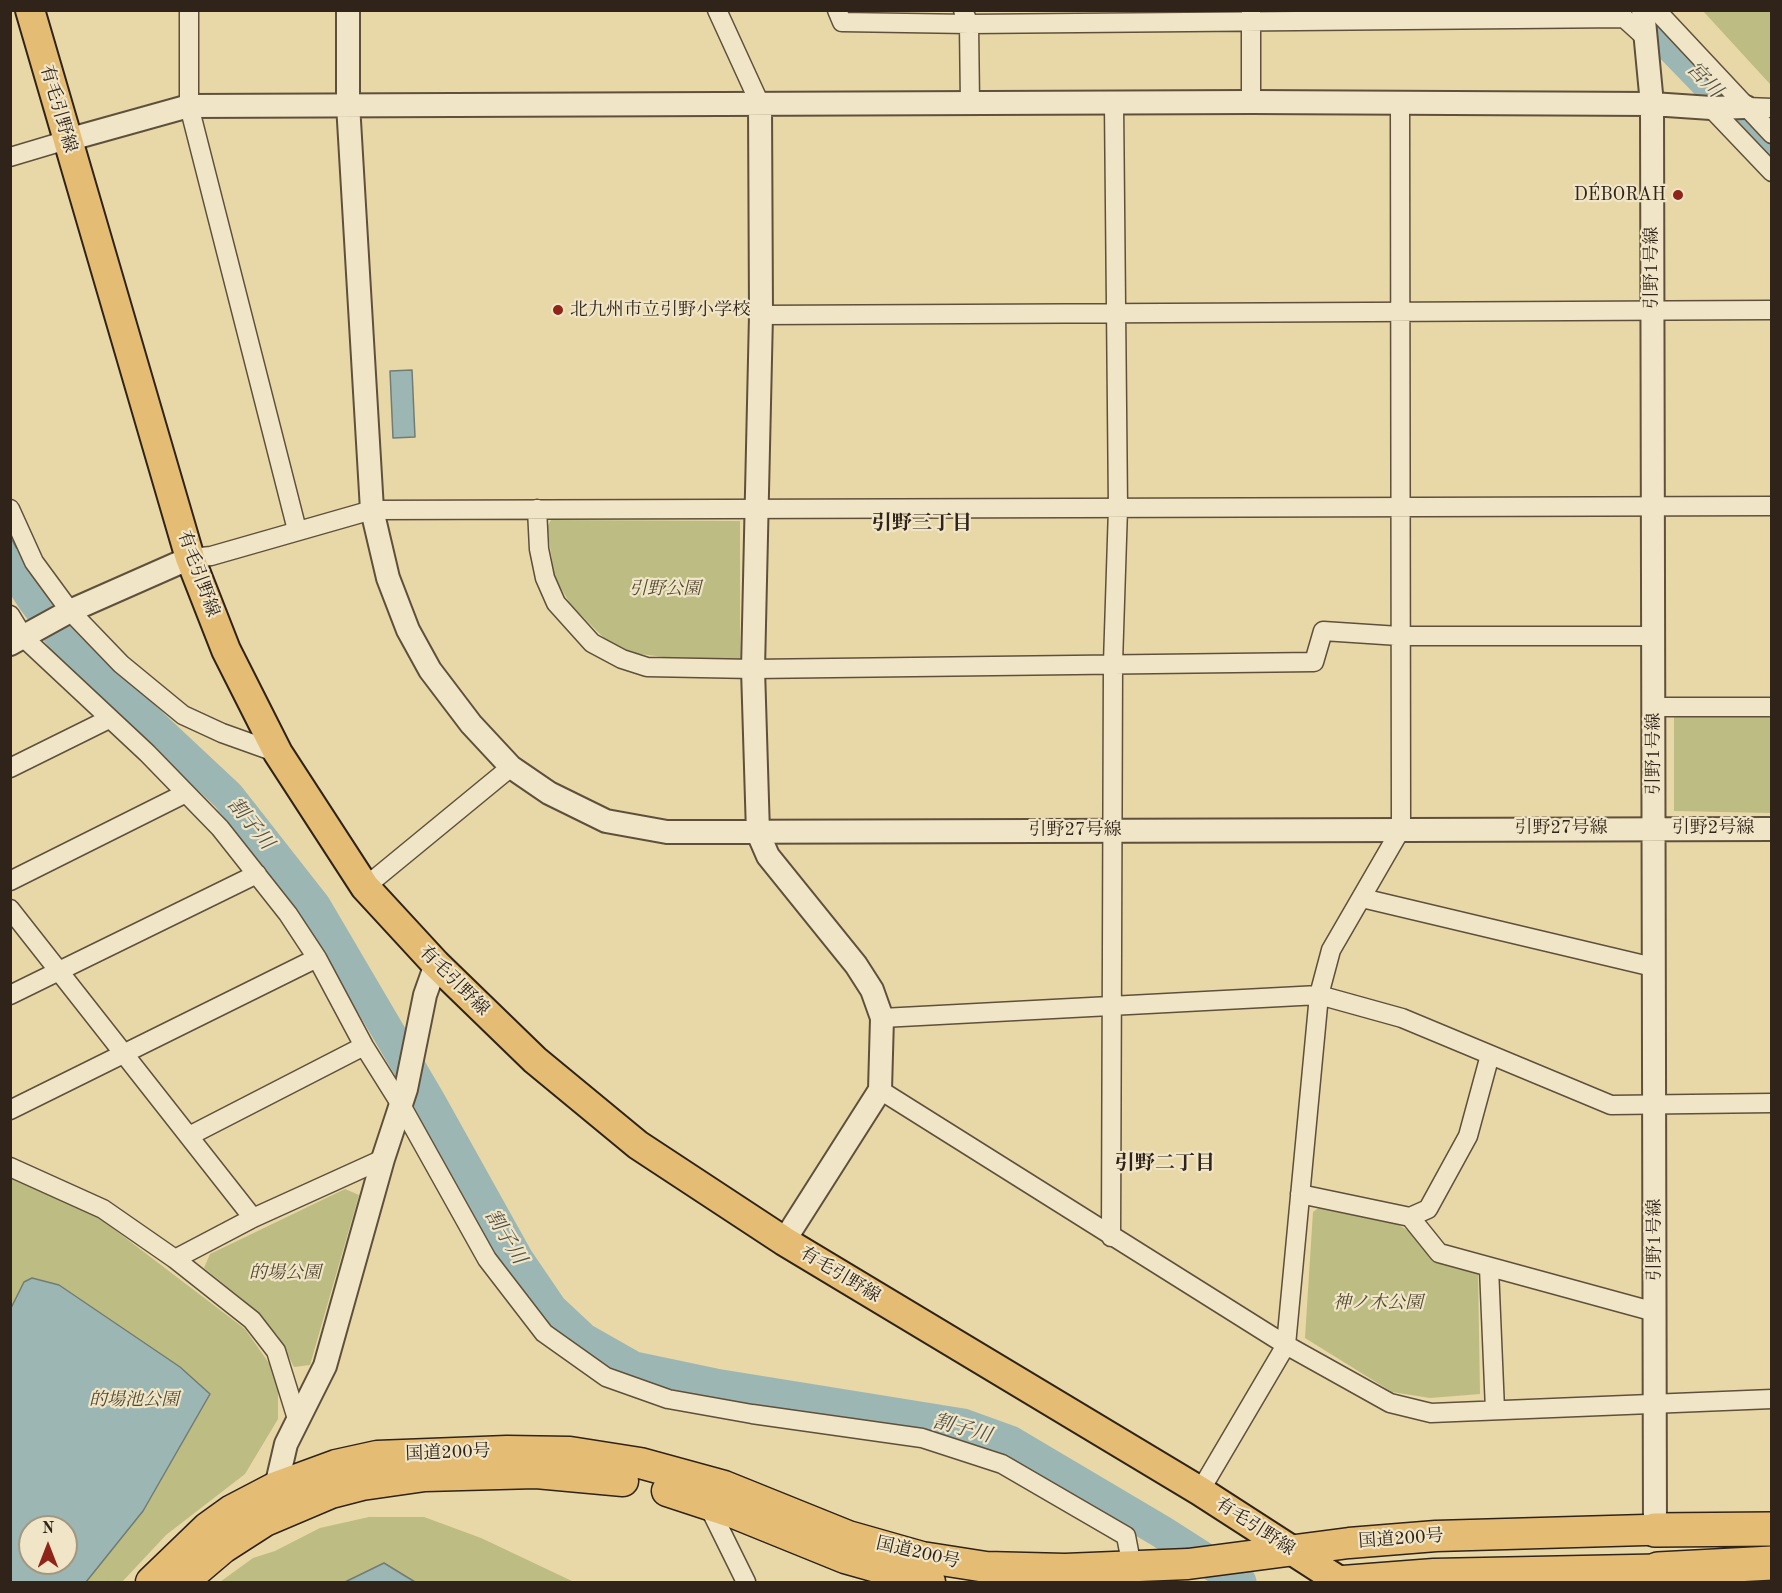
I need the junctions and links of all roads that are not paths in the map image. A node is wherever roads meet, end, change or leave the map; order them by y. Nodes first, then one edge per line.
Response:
1 (30, 10) edge
2 (189, 10) edge
3 (348, 10) edge
4 (717, 10) edge
5 (837, 10) edge
6 (1250, 16) edge
7 (1506, 16) edge
8 (966, 17) edge
9 (1647, 21) edge
10 (1251, 102) junction
11 (1400, 103) junction
12 (348, 104) junction
13 (760, 104) junction
14 (970, 104) junction
15 (1114, 104) junction
16 (1652, 104) junction
17 (189, 106) junction
18 (1746, 107) junction
19 (1712, 108) junction
20 (1772, 108) edge
21 (1772, 134) edge
22 (67, 140) junction
23 (10, 157) edge
24 (1772, 172) edge
25 (1652, 310) junction
26 (1772, 310) edge
27 (1399, 312) junction
28 (761, 315) junction
29 (1116, 315) junction
30 (1652, 506) junction
31 (1772, 506) edge
32 (1400, 507) junction
33 (1118, 508) junction
34 (10, 509) edge
35 (537, 509) junction
36 (372, 510) junction
37 (755, 510) junction
38 (297, 530) junction
39 (190, 558) junction
40 (70, 611) junction
41 (10, 615) edge
42 (1399, 636) junction
43 (1652, 636) junction
44 (23, 638) edge
45 (1113, 663) junction
46 (753, 669) junction
47 (1654, 707) junction
48 (1772, 707) edge
49 (109, 719) junction
50 (278, 753) junction
51 (511, 767) junction
52 (10, 768) edge
53 (186, 793) junction
54 (1654, 828) junction
55 (1401, 829) junction
56 (1772, 829) edge
57 (1112, 830) junction
58 (758, 833) junction
59 (257, 874) junction
60 (10, 881) edge
61 (365, 886) junction
62 (1362, 898) junction
63 (10, 909) edge
64 (317, 958) junction
65 (436, 964) junction
66 (1653, 967) junction
67 (59, 971) junction
68 (10, 995) edge
69 (1319, 995) junction
70 (1113, 1006) junction
71 (882, 1018) junction
72 (364, 1046) junction
73 (123, 1053) junction
74 (1490, 1055) junction
75 (880, 1090) junction
76 (404, 1097) junction
77 (1654, 1103) junction
78 (1772, 1103) edge
79 (10, 1110) edge
80 (189, 1136) junction
81 (383, 1159) junction
82 (10, 1167) edge
83 (1300, 1194) junction
84 (1410, 1217) junction
85 (253, 1218) junction
86 (1111, 1236) junction
87 (784, 1241) junction
88 (175, 1259) junction
89 (1489, 1268) junction
90 (1655, 1312) junction
91 (1286, 1345) junction
92 (1772, 1399) edge
93 (1655, 1405) junction
94 (1495, 1410) junction
95 (298, 1422) junction
96 (1200, 1491) junction
97 (282, 1498) junction
98 (707, 1503) junction
99 (1772, 1524) edge
100 (1772, 1528) edge
101 (1655, 1530) junction
102 (1279, 1553) junction
103 (1772, 1563) edge
104 (1132, 1567) junction
105 (1772, 1568) edge
106 (1658, 1576) edge
107 (918, 1581) edge
108 (151, 1582) edge
109 (183, 1582) edge
110 (746, 1582) edge
111 (1338, 1582) edge

1 - 22 main road, 有毛引野線
2 - 17 street
3 - 12 street, 引野27号線
4 - 13 street
5 - 8 street
6 - 7 street
6 - 8 street
6 - 10 street
7 - 9 street
8 - 14 street
9 - 16 street, 引野1号線
9 - 18 street
10 - 11 street
10 - 15 street
11 - 16 street
11 - 27 street
12 - 13 street
12 - 17 street
12 - 36 street, 引野27号線
13 - 14 street
13 - 28 street
14 - 15 street
15 - 29 street
16 - 19 street
16 - 25 street, 引野1号線
17 - 22 street
17 - 38 street
18 - 19 street
18 - 20 street
18 - 21 street
19 - 24 street
22 - 23 street
22 - 39 main road, 有毛引野線
25 - 26 street
25 - 27 street
25 - 30 street, 引野1号線
27 - 29 street
27 - 32 street
28 - 29 street
28 - 37 street
29 - 33 street
30 - 31 street
30 - 32 street
30 - 43 street, 引野1号線
32 - 33 street
32 - 42 street
33 - 37 street
33 - 45 street
34 - 40 street
35 - 36 street
35 - 37 street
35 - 46 street
36 - 38 street
36 - 51 street, 引野27号線
37 - 46 street
38 - 39 street
39 - 40 street
39 - 50 main road, 有毛引野線
40 - 44 street
40 - 50 street
41 - 44 street
42 - 43 street
42 - 45 street
42 - 55 street
43 - 47 street, 引野1号線
44 - 49 street
45 - 46 street
45 - 57 street
46 - 58 street
47 - 48 street
47 - 54 street, 引野1号線
49 - 52 street
49 - 53 street
50 - 61 main road, 有毛引野線
51 - 58 street, 引野27号線
51 - 61 street
53 - 59 street
53 - 60 street
54 - 55 street, 引野27号線
54 - 56 street, 引野2号線
54 - 66 street, 引野1号線
55 - 57 street, 引野27号線
55 - 62 street
57 - 58 street, 引野27号線
57 - 70 street
58 - 71 street
59 - 64 street
59 - 67 street
61 - 65 main road, 有毛引野線
62 - 66 street
62 - 69 street
63 - 67 street
64 - 72 street
64 - 73 street
65 - 76 street
65 - 87 main road, 有毛引野線
66 - 77 street, 引野1号線
67 - 68 street
67 - 73 street
69 - 70 street
69 - 74 street
69 - 83 street
70 - 71 street
70 - 86 street
71 - 75 street
72 - 76 street
72 - 80 street
73 - 79 street
73 - 80 street
74 - 77 street
74 - 84 street
75 - 86 street
75 - 87 street
76 - 81 street
76 - 104 street
77 - 78 street
77 - 90 street, 引野1号線
80 - 85 street
81 - 85 street
81 - 95 street
82 - 88 street
83 - 84 street
83 - 91 street
84 - 89 street
85 - 88 street
86 - 91 street
87 - 96 main road, 有毛引野線
88 - 95 street
89 - 90 street
89 - 94 street
90 - 93 street, 引野1号線
91 - 94 street
91 - 96 street
92 - 93 street
93 - 94 street
93 - 101 street, 引野1号線
95 - 97 street
96 - 102 main road, 有毛引野線
97 - 98 highway, 国道200号
97 - 104 highway, 国道200号
97 - 108 highway, 国道200号
97 - 109 highway, 国道200号
98 - 107 highway, 国道200号
98 - 110 street
99 - 101 highway, 国道200号
100 - 101 highway
101 - 102 highway, 国道200号
102 - 104 highway, 国道200号
102 - 111 main road, 有毛引野線
103 - 106 highway
105 - 106 highway, 国道200号
106 - 111 highway, 国道200号

